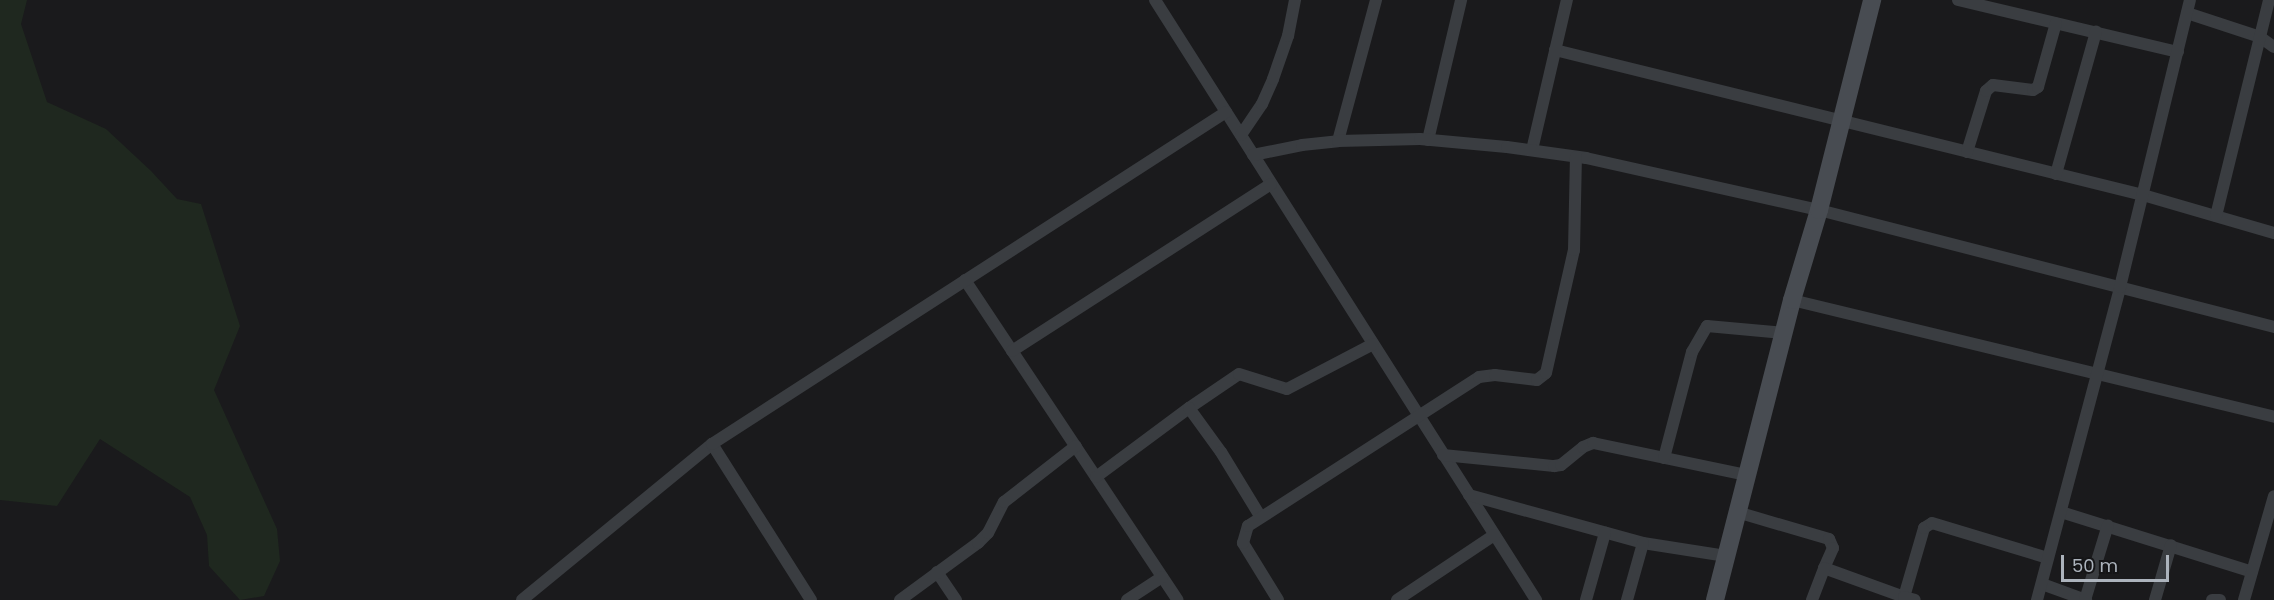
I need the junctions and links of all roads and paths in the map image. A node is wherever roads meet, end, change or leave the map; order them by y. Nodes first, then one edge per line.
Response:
1 (1155, 0) edge
2 (1295, 0) edge
3 (1377, 0) edge
4 (1461, 0) edge
5 (1567, 0) edge
6 (1872, 0) edge
7 (1958, 0) edge
8 (2190, 0) edge
9 (2269, 0) edge
10 (2187, 13) junction
11 (2056, 23) junction
12 (2096, 32) junction
13 (2260, 37) junction
14 (2274, 47) edge
15 (1555, 50) junction
16 (2178, 52) junction
17 (1226, 112) junction
18 (1842, 120) junction
19 (1241, 135) junction
20 (1428, 140) junction
21 (1338, 141) junction
22 (1532, 150) junction
23 (1967, 152) junction
24 (1253, 155) junction
25 (1576, 157) junction
26 (2056, 174) junction
27 (1271, 184) junction
28 (2143, 195) junction
29 (1819, 210) junction
30 (2216, 216) junction
31 (2274, 233) edge
32 (965, 280) junction
33 (2120, 287) junction
34 (1792, 300) junction
35 (2274, 327) edge
36 (1784, 333) junction
37 (1373, 344) junction
38 (1012, 351) junction
39 (2098, 373) junction
40 (1189, 408) junction
41 (1419, 415) junction
42 (2274, 417) edge
43 (712, 444) junction
44 (1076, 446) junction
45 (1443, 454) junction
46 (1664, 458) junction
47 (1746, 475) junction
48 (1096, 477) junction
49 (1469, 495) junction
50 (2274, 496) edge
51 (1737, 512) junction
52 (2061, 512) junction
53 (1260, 516) junction
54 (2108, 525) junction
55 (1605, 533) junction
56 (1494, 535) junction
57 (1643, 543) junction
58 (2171, 544) junction
59 (1726, 556) junction
60 (2048, 558) junction
61 (1824, 568) junction
62 (938, 572) junction
63 (2252, 572) junction
64 (1162, 577) junction
65 (2042, 584) junction
66 (1910, 598) edge
67 (522, 600) edge
68 (811, 600) edge
69 (900, 600) edge
70 (956, 600) edge
71 (1127, 600) edge
72 (1178, 600) edge
73 (1278, 600) edge
74 (1397, 600) edge
75 (1536, 600) edge
76 (1586, 600) edge
77 (1628, 600) edge
78 (1715, 600) edge
79 (1812, 600) edge
80 (2037, 600) edge
81 (2085, 600) edge
82 (2155, 600) edge
83 (2212, 600) edge
84 (2220, 600) edge
85 (2244, 600) edge

1 - 17 street
2 - 19 street
3 - 21 street
4 - 20 street
5 - 15 street
6 - 18 street
7 - 11 street
8 - 10 street
9 - 13 street
10 - 13 street
10 - 16 street
11 - 12 street
11 - 23 street
12 - 16 street
12 - 26 street
13 - 14 street
13 - 30 street
15 - 18 street
15 - 22 street
16 - 28 street
17 - 19 street
17 - 32 street
18 - 23 street
18 - 29 street
19 - 24 street
20 - 21 street
20 - 22 street
21 - 24 street
22 - 25 street
23 - 26 street
24 - 27 street
25 - 29 street
25 - 41 street
26 - 28 street
27 - 37 street
27 - 38 street
28 - 30 street
28 - 33 street
29 - 33 street
29 - 34 street
30 - 31 street
32 - 38 street
32 - 43 street
33 - 35 street
33 - 39 street
34 - 36 street
34 - 39 street
36 - 46 street
36 - 47 street
37 - 40 street
37 - 41 street
38 - 44 street
39 - 42 street
39 - 52 street
40 - 48 street
40 - 53 street
41 - 45 street
41 - 53 street
43 - 67 street
43 - 68 street
44 - 48 street
44 - 62 street
45 - 46 street
45 - 49 street
46 - 47 street
47 - 51 street
48 - 64 street
49 - 55 street
49 - 56 street
50 - 63 street
51 - 59 street
51 - 61 street
52 - 54 street
52 - 60 street
53 - 73 street
54 - 58 street
54 - 81 street
55 - 57 street
55 - 76 street
56 - 74 street
56 - 75 street
57 - 59 street
57 - 77 street
58 - 63 street
58 - 82 street
59 - 78 street
60 - 65 street
60 - 66 street
61 - 66 street
61 - 79 street
62 - 69 street
62 - 70 street
63 - 85 street
64 - 71 street
64 - 72 street
65 - 80 street
65 - 81 street
83 - 84 street

